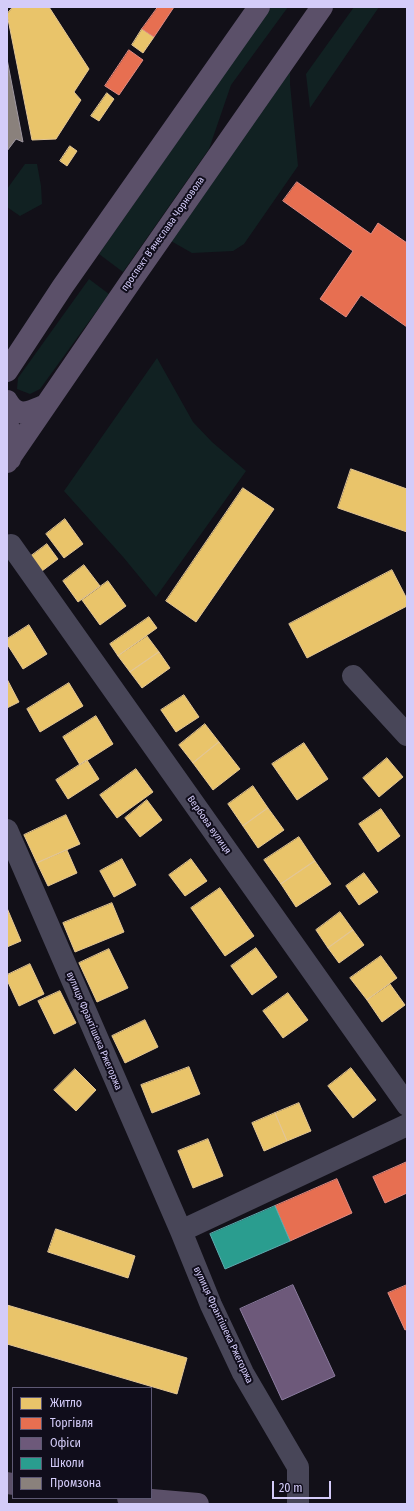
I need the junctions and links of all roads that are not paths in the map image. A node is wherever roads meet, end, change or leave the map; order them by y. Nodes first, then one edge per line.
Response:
1 (259, 7) edge
2 (322, 7) edge
3 (7, 371) edge
4 (7, 401) edge
5 (46, 405) junction
6 (7, 424) edge
7 (8, 461) edge
8 (11, 545) dead end
9 (353, 676) dead end
10 (407, 735) edge
11 (7, 830) edge
12 (407, 1105) edge
13 (407, 1125) edge
14 (181, 1232) junction
15 (140, 1499) edge
16 (198, 1504) edge
17 (298, 1504) edge

1 - 3 main road
2 - 5 main road, проспект Вʼячеслава Чорновола
4 - 5 main road
5 - 7 main road, проспект Вʼячеслава Чорновола
6 - 7 main road
8 - 12 street, Вербова вулиця
9 - 10 street
11 - 14 street, вулиця Франтішека Ржегоржа
13 - 14 street
14 - 17 street, вулиця Франтішека Ржегоржа
15 - 16 main road

